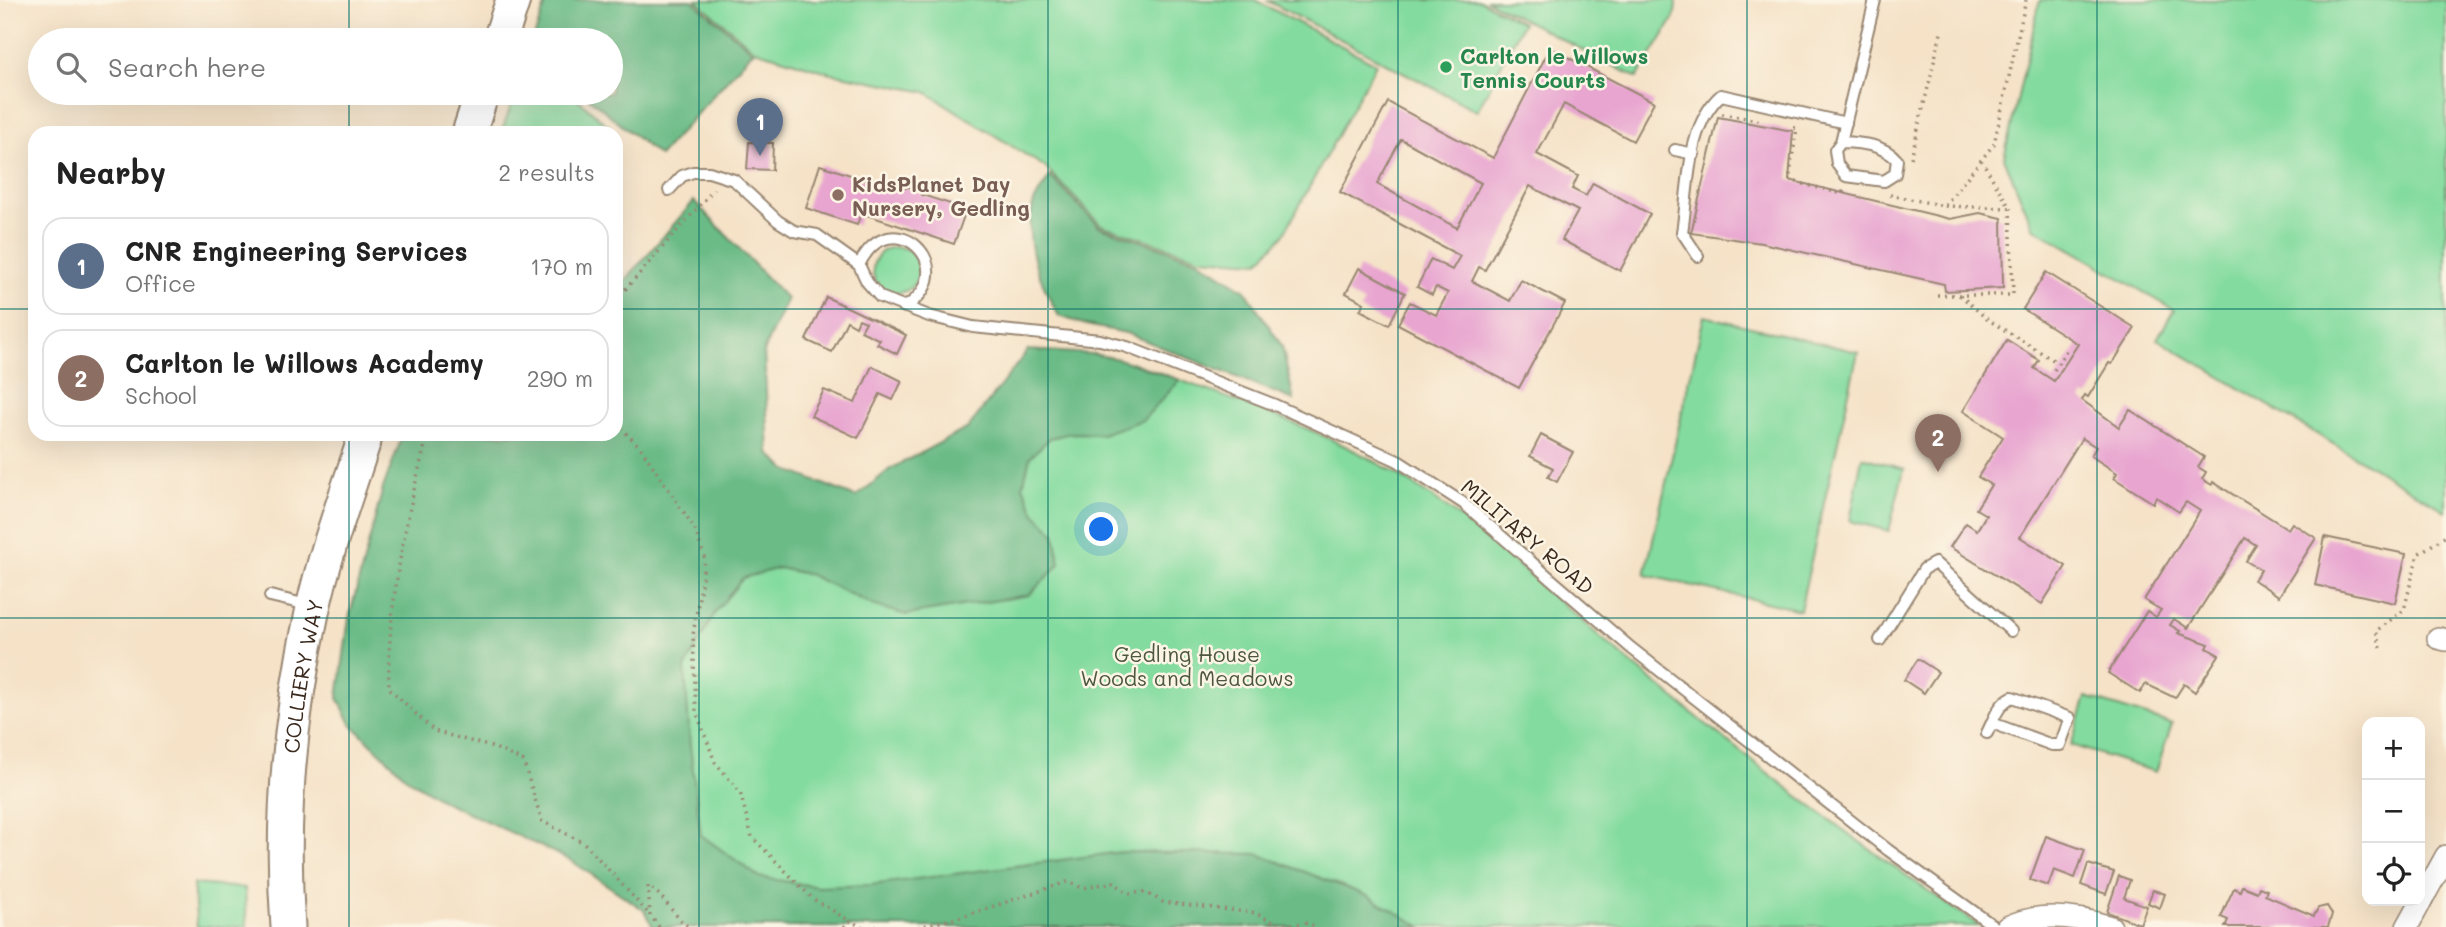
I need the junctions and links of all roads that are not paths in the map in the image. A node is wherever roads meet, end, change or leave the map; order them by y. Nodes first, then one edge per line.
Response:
1 (513, 0) edge
2 (1875, 0) edge
3 (504, 28) edge
4 (478, 105) edge
5 (1846, 123) junction
6 (471, 126) edge
7 (1841, 142) junction
8 (1675, 150) dead end
9 (1694, 154) junction
10 (669, 190) dead end
11 (1698, 256) dead end
12 (859, 265) junction
13 (905, 307) junction
14 (364, 441) edge
15 (270, 596) dead end
16 (313, 606) junction
17 (2011, 631) dead end
18 (1880, 640) dead end
19 (1990, 728) joint
20 (2446, 856) edge
21 (288, 927) edge
22 (1995, 927) edge
23 (2007, 927) edge
24 (2111, 927) edge
25 (2407, 927) edge

1 - 3 main road
2 - 5 lane
4 - 6 main road
5 - 7 lane
5 - 9 lane
7 - 7 lane
8 - 9 lane
9 - 11 lane
10 - 12 lane
12 - 13 lane, MILITARY ROAD
12 - 13 lane
13 - 22 lane, MILITARY ROAD
14 - 16 main road, COLLIERY WAY
15 - 16 lane
16 - 21 main road, COLLIERY WAY
17 - 18 lane
19 - 19 lane
20 - 25 street
23 - 24 street

